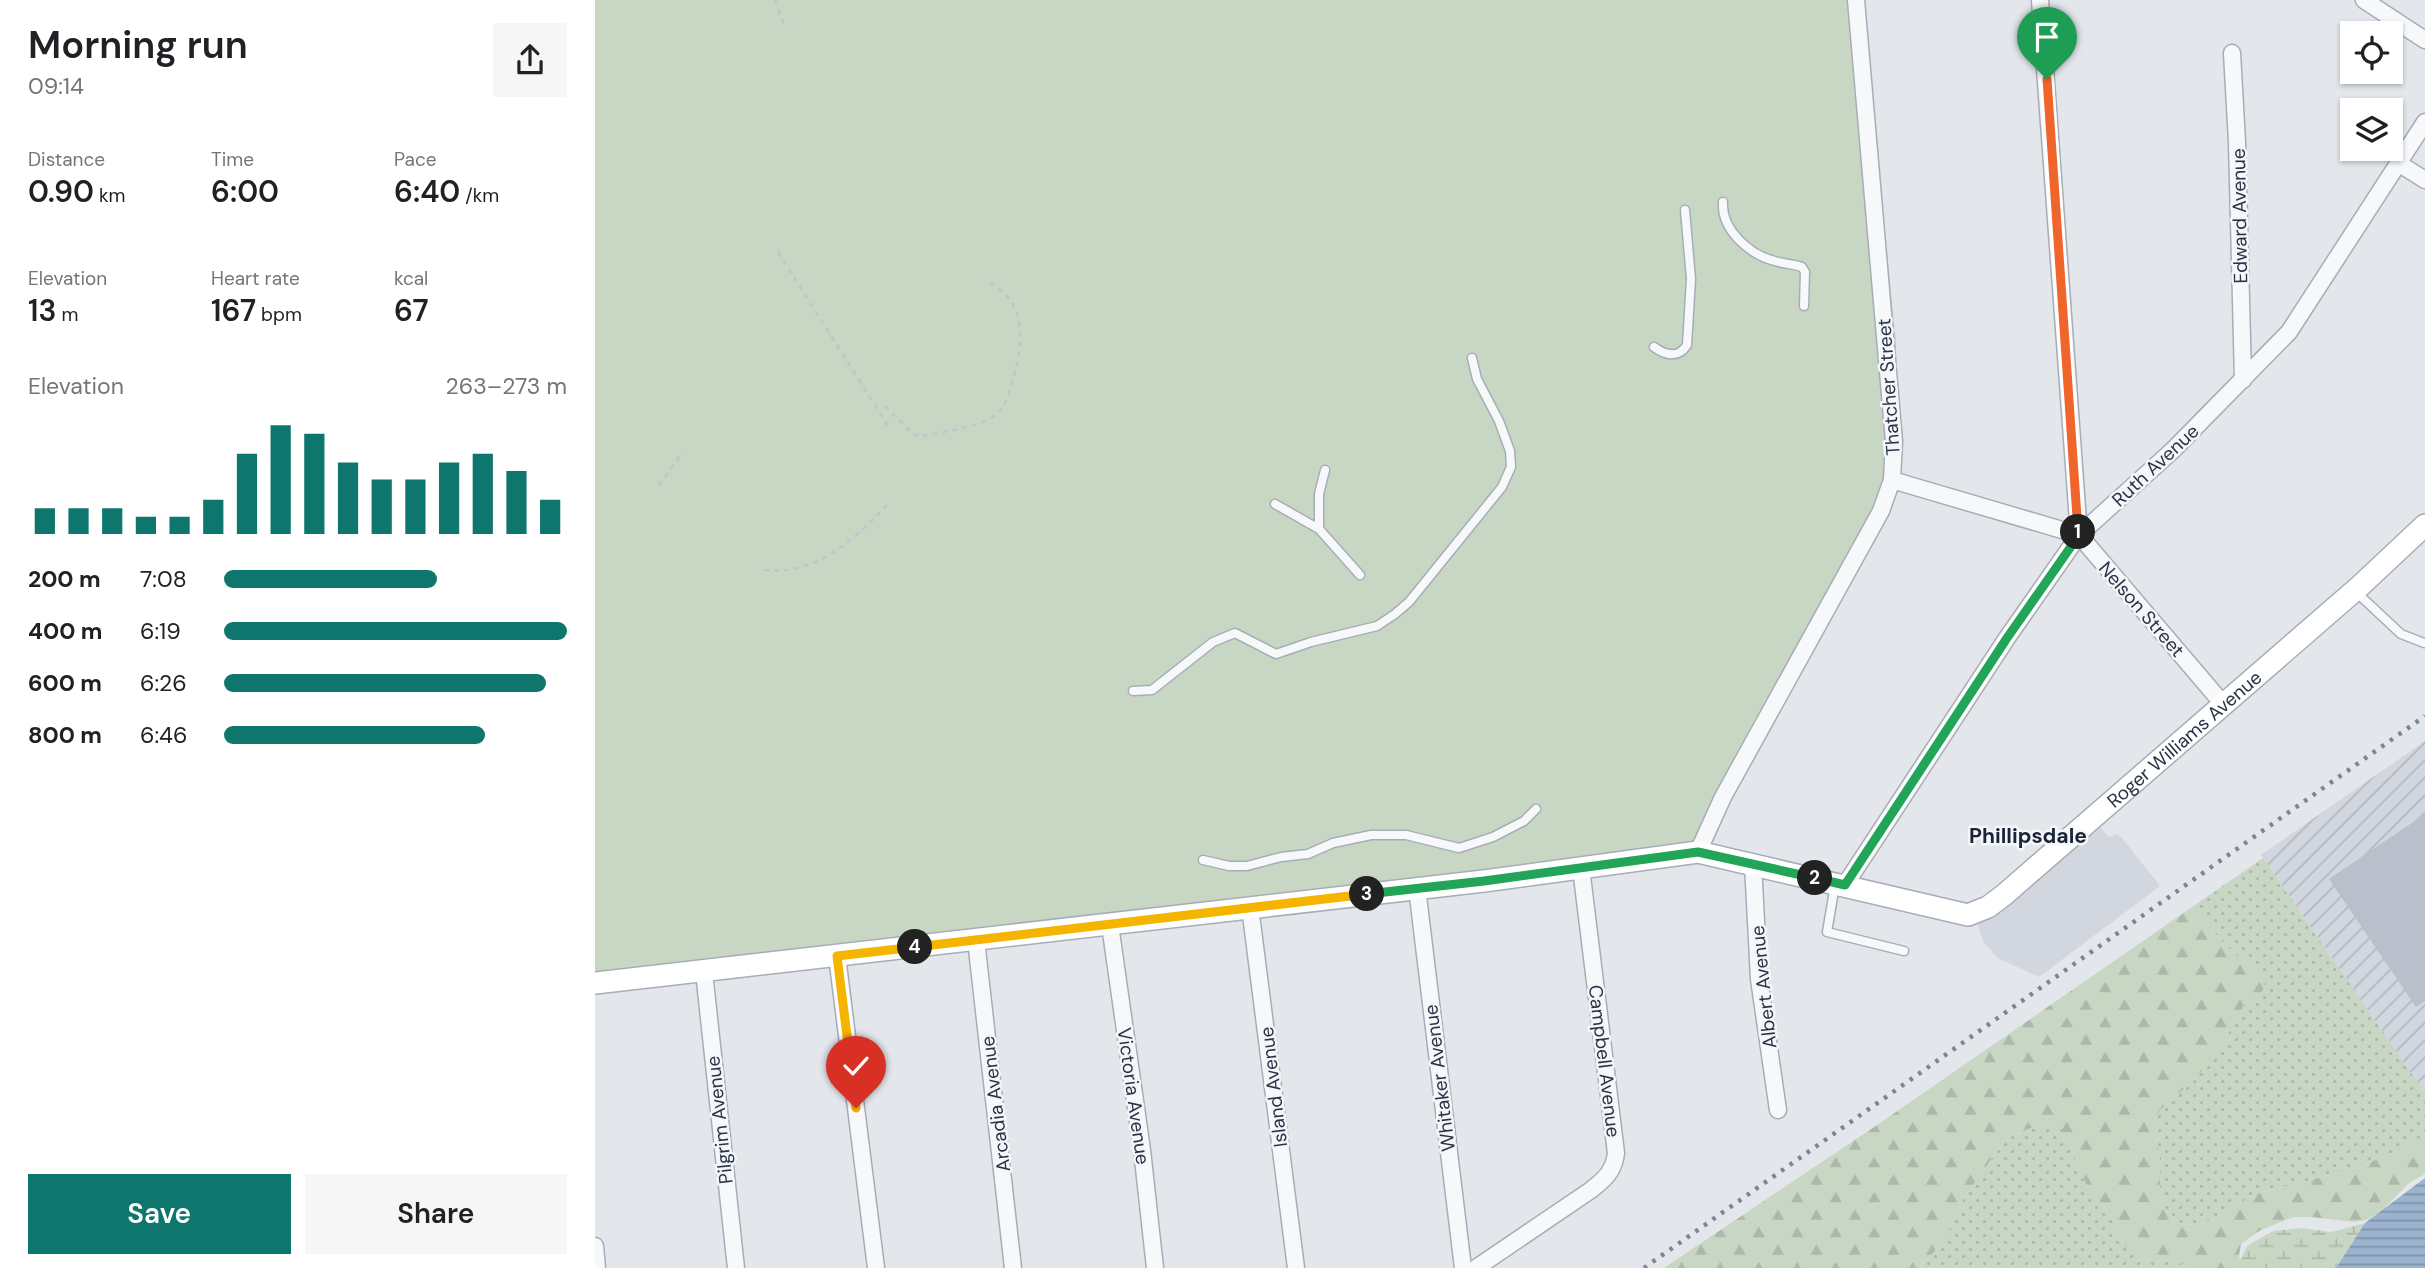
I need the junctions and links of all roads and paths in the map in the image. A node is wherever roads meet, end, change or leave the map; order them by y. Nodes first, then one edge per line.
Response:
1 (775, 0) edge
2 (1856, 0) edge
3 (2040, 0) edge
4 (2364, 0) edge
5 (784, 24) dead end
6 (2425, 40) edge
7 (2232, 53) dead end
8 (2425, 122) edge
9 (2398, 163) junction
10 (2425, 180) edge
11 (1723, 202) dead end
12 (1685, 210) dead end
13 (778, 252) dead end
14 (987, 281) dead end
15 (1804, 306) dead end
16 (1654, 347) dead end
17 (1472, 358) dead end
18 (2243, 380) junction
19 (884, 406) dead end
20 (888, 426) dead end
21 (683, 452) dead end
22 (1325, 470) dead end
23 (1892, 480) junction
24 (659, 485) dead end
25 (1275, 504) dead end
26 (887, 505) dead end
27 (2425, 525) edge
28 (1319, 529) junction
29 (2079, 535) junction
30 (764, 570) dead end
31 (1360, 575) dead end
32 (2355, 590) junction
33 (2424, 643) edge
34 (1133, 691) dead end
35 (2223, 704) junction
36 (1535, 809) dead end
37 (1698, 852) junction
38 (1203, 860) dead end
39 (1753, 864) junction
40 (1581, 868) junction
41 (1840, 884) junction
42 (1417, 888) junction
43 (1251, 906) junction
44 (1110, 925) junction
45 (976, 940) junction
46 (1904, 951) dead end
47 (837, 956) junction
48 (704, 972) junction
49 (595, 983) edge
50 (1778, 1110) dead end
51 (595, 1247) edge
52 (597, 1268) edge
53 (736, 1268) edge
54 (876, 1268) edge
55 (1013, 1268) edge
56 (1155, 1268) edge
57 (1296, 1268) edge
58 (1462, 1268) edge
59 (1476, 1268) edge

1 - 5 path
2 - 23 street, Thatcher Street
3 - 29 street
4 - 6 street
7 - 18 street, Edward Avenue
8 - 9 street, Ruth Avenue
9 - 10 street
9 - 18 street, Ruth Avenue
11 - 15 lane
12 - 16 lane
13 - 20 path
14 - 19 path
17 - 34 lane
18 - 29 street, Ruth Avenue
21 - 24 path
22 - 28 lane
23 - 29 street
23 - 37 street, Thatcher Street
25 - 28 lane
26 - 30 path
27 - 32 main road, Roger Williams Avenue
28 - 31 lane
29 - 35 street, Nelson Street
29 - 41 street, Ruth Avenue
32 - 33 lane
32 - 35 main road, Roger Williams Avenue
35 - 41 main road, Roger Williams Avenue
36 - 38 lane
37 - 39 main road, Roger Williams Avenue
37 - 40 main road, Roger Williams Avenue
39 - 41 main road, Roger Williams Avenue
39 - 50 street, Albert Avenue
40 - 42 main road, Roger Williams Avenue
40 - 59 street, Campbell Avenue
41 - 46 lane
42 - 43 main road, Roger Williams Avenue
42 - 58 street, Whitaker Avenue
43 - 44 main road, Roger Williams Avenue
43 - 57 street, Island Avenue
44 - 45 main road, Roger Williams Avenue
44 - 56 street, Victoria Avenue
45 - 47 main road, Roger Williams Avenue
45 - 55 street, Arcadia Avenue
47 - 48 main road, Roger Williams Avenue
47 - 54 street
48 - 49 main road, Roger Williams Avenue
48 - 53 street, Pilgrim Avenue
51 - 52 street

